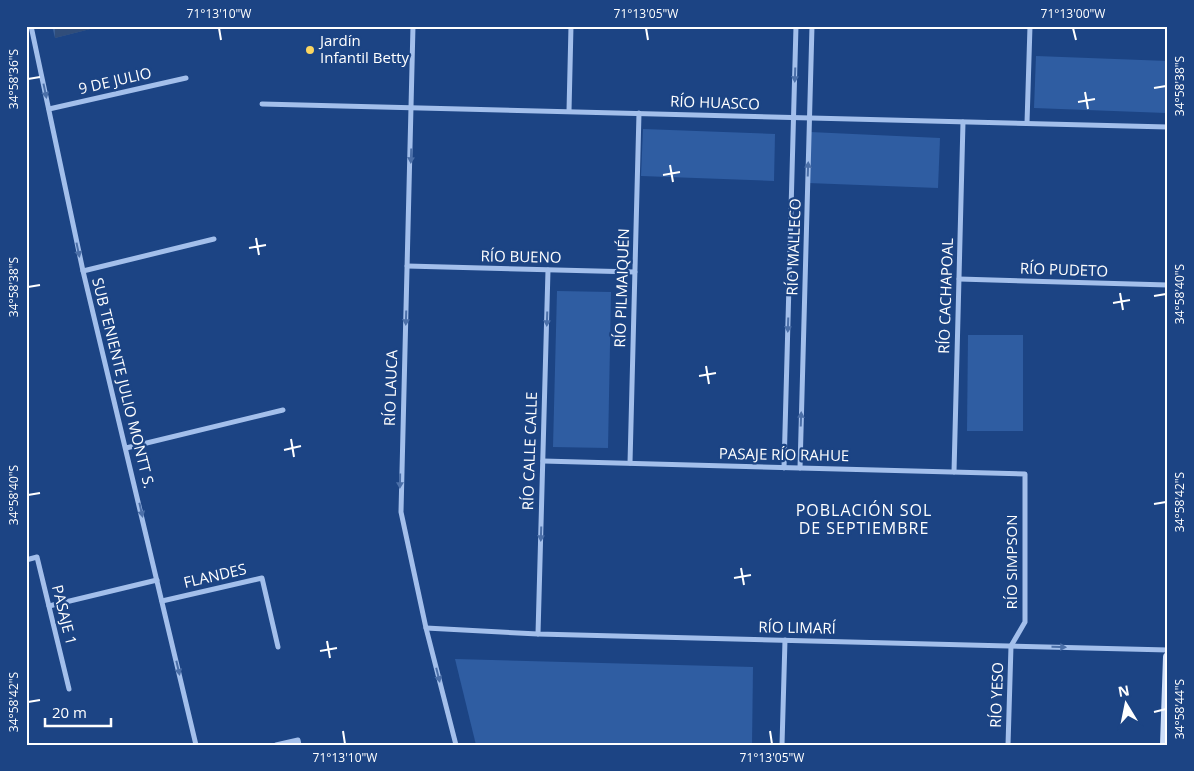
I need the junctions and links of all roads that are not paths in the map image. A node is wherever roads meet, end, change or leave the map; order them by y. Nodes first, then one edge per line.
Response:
1 (31, 26) edge
2 (413, 26) edge
3 (572, 26) edge
4 (796, 26) edge
5 (812, 26) edge
6 (1030, 26) edge
7 (186, 78) dead end
8 (262, 104) dead end
9 (412, 107) junction
10 (49, 109) junction
11 (569, 111) junction
12 (639, 113) junction
13 (794, 117) junction
14 (810, 118) junction
15 (963, 122) junction
16 (1027, 123) junction
17 (1168, 127) edge
18 (214, 239) dead end
19 (407, 266) junction
20 (548, 270) junction
21 (83, 271) junction
22 (635, 272) junction
23 (959, 279) junction
24 (1168, 285) edge
25 (283, 410) dead end
26 (126, 448) junction
27 (543, 461) junction
28 (630, 463) junction
29 (784, 468) junction
30 (800, 468) junction
31 (954, 472) junction
32 (1025, 474) joint
33 (26, 560) edge
34 (157, 580) junction
35 (162, 601) junction
36 (49, 606) junction
37 (426, 628) junction
38 (538, 634) junction
39 (785, 640) junction
40 (1011, 646) junction
41 (278, 647) dead end
42 (1168, 650) edge
43 (1168, 657) edge
44 (70, 689) dead end
45 (196, 745) edge
46 (276, 745) edge
47 (299, 745) edge
48 (456, 745) edge
49 (782, 745) edge
50 (1008, 745) edge
51 (1165, 745) edge

1 -> 10 street, SUB TENIENTE JULIO MONTT S.
2 - 9 street, RÍO LAUCA
3 - 11 street
4 -> 13 street, RÍO MALLECO
5 - 14 street, RÍO MALLECO
6 - 16 street
7 - 10 street, 9 DE JULIO
8 - 9 street, RÍO HUASCO
9 - 11 street, RÍO HUASCO
9 -> 19 street, RÍO LAUCA
10 -> 21 street, SUB TENIENTE JULIO MONTT S.
11 - 12 street, RÍO HUASCO
12 - 13 street, RÍO HUASCO
12 - 22 street, RÍO PILMAIQUÉN
13 - 14 street, RÍO HUASCO
13 -> 29 street, RÍO MALLECO
14 - 15 street, RÍO HUASCO
30 -> 14 street, RÍO MALLECO
15 - 16 street, RÍO HUASCO
15 - 23 street, RÍO CACHAPOAL
16 - 17 street, RÍO HUASCO
18 - 21 street
19 - 20 street, RÍO BUENO
19 -> 37 street, RÍO LAUCA
20 - 22 street, RÍO BUENO
20 -> 27 street, RÍO CALLE CALLE
21 - 26 street, SUB TENIENTE JULIO MONTT S.
22 - 28 street, RÍO PILMAIQUÉN
23 - 24 street, RÍO PUDETO
23 - 31 street, RÍO CACHAPOAL
25 - 26 street
26 -> 34 street, SUB TENIENTE JULIO MONTT S.
27 - 28 street, PASAJE RÍO RAHUE
27 -> 38 street, RÍO CALLE CALLE
28 - 29 street, PASAJE RÍO RAHUE
29 - 30 street, PASAJE RÍO RAHUE
30 - 31 street, PASAJE RÍO RAHUE
31 - 32 street, PASAJE RÍO RAHUE
32 - 40 street, RÍO SIMPSON
33 - 36 street, PASAJE 1
34 - 35 street, SUB TENIENTE JULIO MONTT S.
34 - 36 street
35 - 41 street, FLANDES
35 -> 45 street, SUB TENIENTE JULIO MONTT S.
36 - 44 street, PASAJE 1
37 - 38 street, RÍO LIMARÍ
37 -> 48 street, RÍO LAUCA
38 - 39 street, RÍO LIMARÍ
39 - 40 street, RÍO LIMARÍ
39 - 49 street
40 -> 42 street, RÍO LIMARÍ
40 - 50 street, RÍO YESO
43 - 51 main road
46 - 47 street

